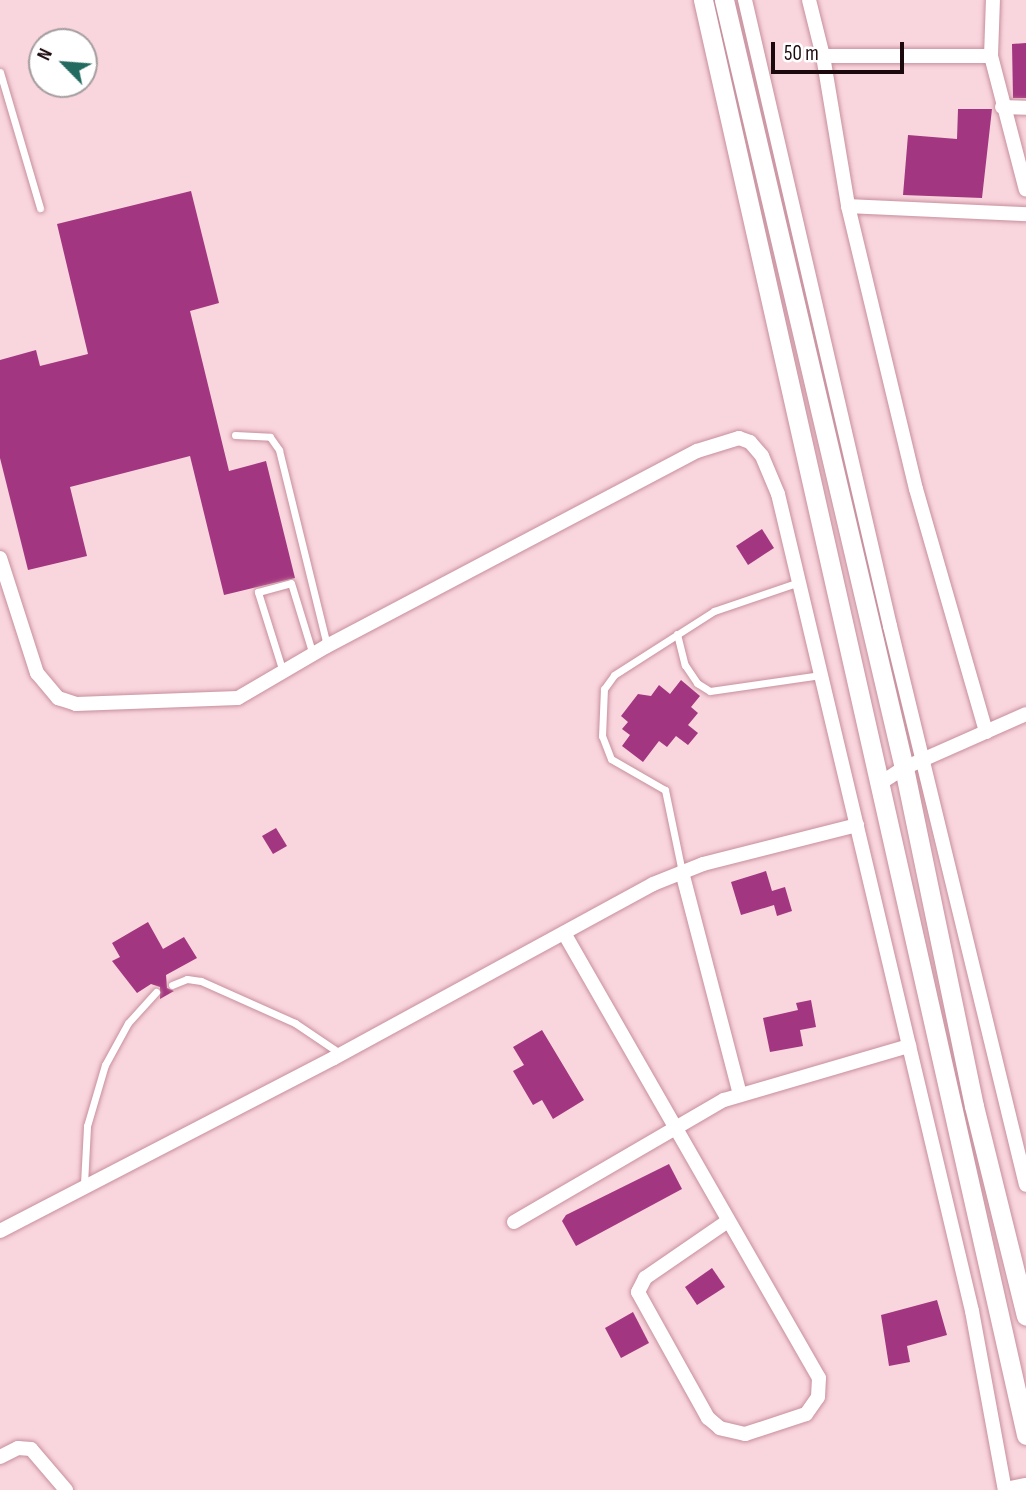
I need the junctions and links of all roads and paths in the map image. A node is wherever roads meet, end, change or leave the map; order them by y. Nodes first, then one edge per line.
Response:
1 (703, 0) edge
2 (724, 0) edge
3 (746, 0) edge
4 (809, 0) edge
5 (993, 0) edge
6 (823, 56) junction
7 (991, 56) junction
8 (0, 72) edge
9 (1002, 107) junction
10 (1026, 108) edge
11 (1026, 190) edge
12 (848, 206) junction
13 (40, 208) dead end
14 (1026, 214) edge
15 (235, 435) dead end
16 (0, 558) edge
17 (799, 582) junction
18 (677, 634) junction
19 (327, 646) junction
20 (314, 655) junction
21 (283, 671) junction
22 (821, 675) junction
23 (1026, 714) edge
24 (986, 732) junction
25 (913, 764) junction
26 (879, 784) junction
27 (857, 825) junction
28 (682, 872) junction
29 (564, 933) junction
30 (172, 985) dead end
31 (156, 992) dead end
32 (909, 1046) junction
33 (341, 1054) junction
34 (740, 1094) junction
35 (672, 1128) junction
36 (84, 1184) junction
37 (1026, 1185) edge
38 (728, 1221) junction
39 (514, 1222) dead end
40 (0, 1231) edge
41 (1026, 1316) edge
42 (1026, 1435) edge
43 (0, 1457) edge
44 (1026, 1485) edge
45 (66, 1490) edge
46 (1005, 1490) edge

1 - 26 street
2 - 25 street
3 - 25 street
4 - 6 street
5 - 7 street
6 - 7 street
6 - 12 street
7 - 9 street
8 - 13 lane
9 - 10 street
9 - 11 street
12 - 14 street
12 - 24 street
15 - 19 lane
16 - 21 street
17 - 18 lane
17 - 19 street
17 - 22 street
18 - 22 lane
18 - 28 lane
19 - 20 street
20 - 21 street
20 - 21 lane
22 - 27 street
23 - 24 street
24 - 25 street
25 - 26 street
25 - 37 street
25 - 41 street
26 - 42 street
27 - 28 street
27 - 32 street
28 - 29 street
28 - 34 street
29 - 33 street
29 - 35 street
30 - 33 lane
31 - 36 lane
32 - 34 street
32 - 46 street
33 - 36 street
34 - 35 street
35 - 38 street
35 - 39 street
36 - 40 street
38 - 38 street
43 - 45 street
44 - 46 street

